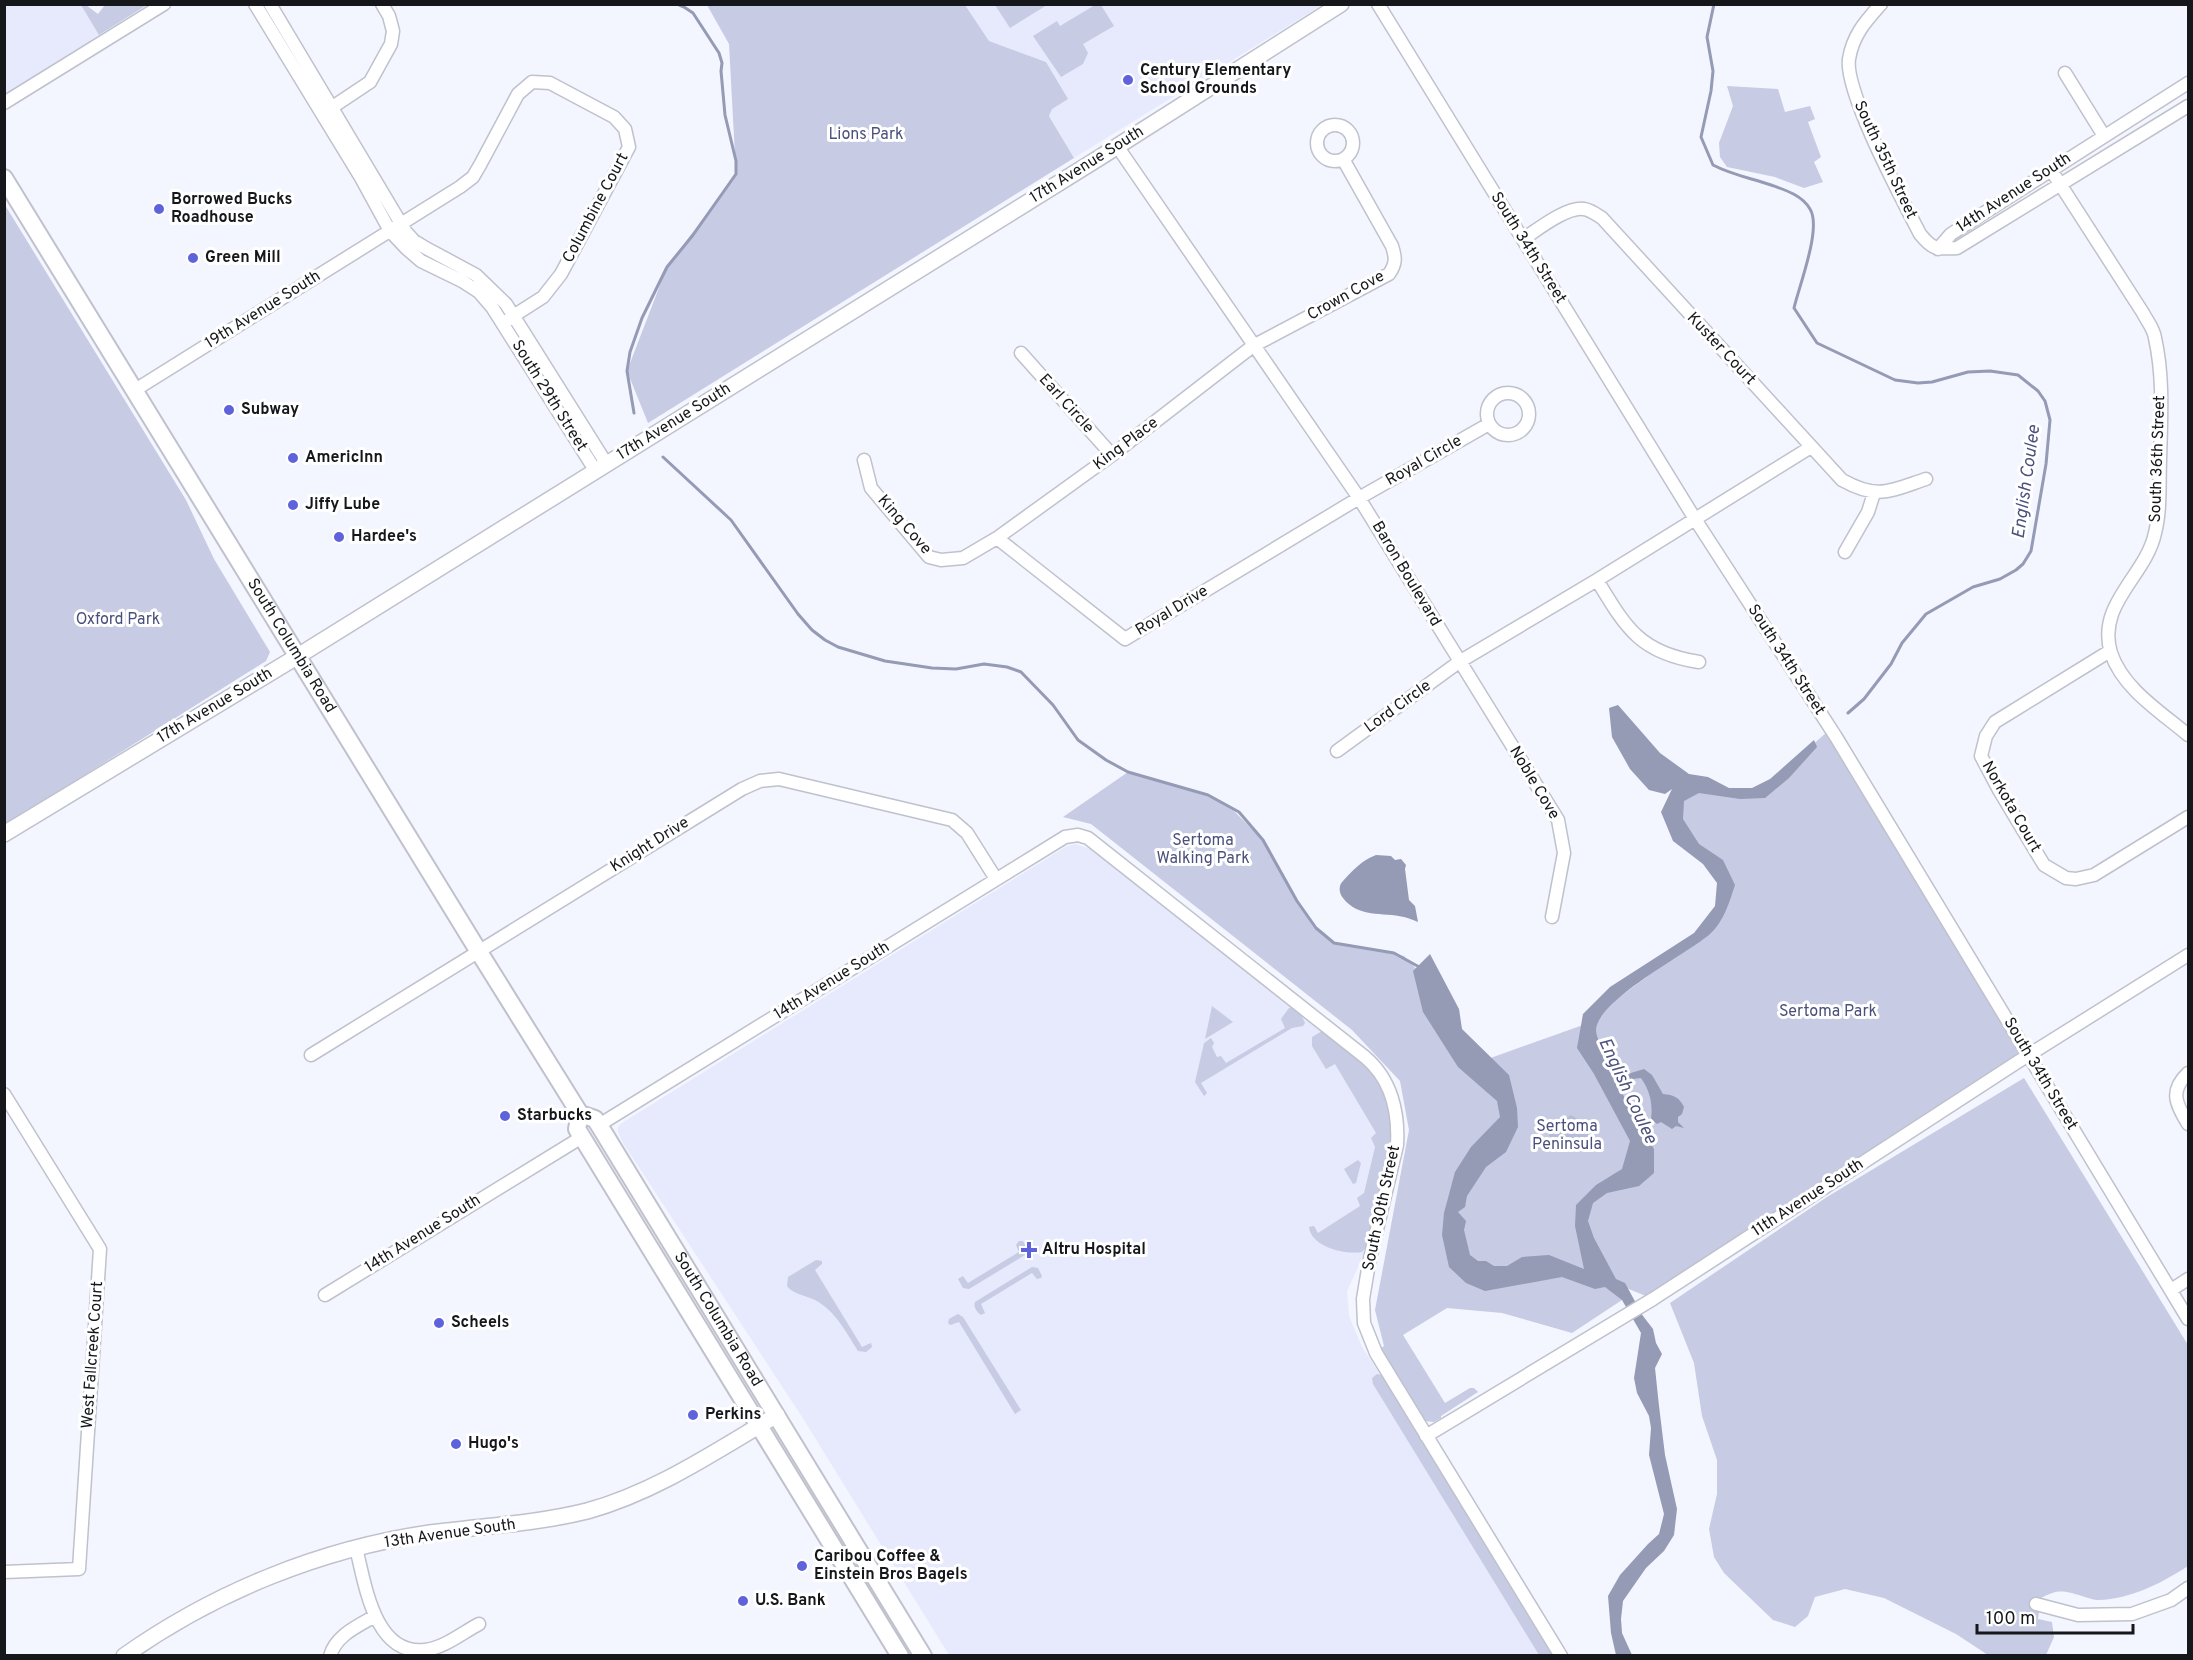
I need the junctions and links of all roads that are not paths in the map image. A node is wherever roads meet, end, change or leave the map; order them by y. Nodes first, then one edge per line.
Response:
1 (164, 4) edge
2 (255, 4) edge
3 (270, 4) edge
4 (382, 4) edge
5 (1341, 4) edge
6 (1378, 4) edge
7 (1881, 4) edge
8 (2066, 73) dead end
9 (2188, 83) edge
10 (4, 103) edge
11 (2188, 105) edge
12 (328, 111) junction
13 (2104, 136) junction
14 (1118, 146) junction
15 (1343, 159) dead end
16 (2051, 170) junction
17 (4, 177) edge
18 (2061, 185) junction
19 (402, 224) junction
20 (390, 231) junction
21 (1523, 239) junction
22 (1938, 249) junction
23 (509, 319) junction
24 (1253, 346) junction
25 (1021, 353) dead end
26 (135, 390) junction
27 (1489, 424) dead end
28 (1811, 447) junction
29 (1112, 455) junction
30 (864, 460) dead end
31 (600, 467) junction
32 (1926, 479) dead end
33 (1874, 493) junction
34 (1359, 498) junction
35 (1695, 519) junction
36 (997, 538) junction
37 (1845, 552) dead end
38 (1597, 580) junction
39 (2110, 651) junction
40 (298, 656) junction
41 (1460, 662) junction
42 (1699, 663) dead end
43 (2188, 735) edge
44 (1337, 752) dead end
45 (2188, 817) edge
46 (4, 834) edge
47 (1065, 837) joint
48 (996, 879) junction
49 (1552, 917) dead end
50 (478, 952) junction
51 (2188, 956) edge
52 (311, 1054) dead end
53 (2030, 1054) junction
54 (2188, 1073) edge
55 (4, 1094) edge
56 (580, 1114) junction
57 (2188, 1124) edge
58 (599, 1125) junction
59 (582, 1137) junction
60 (627, 1172) junction
61 (2188, 1279) edge
62 (2171, 1290) junction
63 (325, 1295) dead end
64 (2188, 1318) edge
65 (777, 1415) junction
66 (759, 1425) junction
67 (1426, 1436) junction
68 (356, 1548) junction
69 (4, 1572) edge
70 (2188, 1588) edge
71 (2036, 1604) dead end
72 (375, 1616) junction
73 (479, 1624) dead end
74 (124, 1656) edge
75 (330, 1656) edge
76 (900, 1656) edge
77 (923, 1656) edge
78 (1561, 1656) edge

1 - 10 street
2 - 12 street, South 29th Street
3 - 12 street, South 29th Street
4 - 12 street
5 - 14 street, 17th Avenue South
6 - 21 street, South 34th Street
7 - 22 street, South 35th Street
8 - 13 street
9 - 13 street, 14th Avenue South
11 - 18 street, 14th Avenue South
12 - 19 street, South 29th Street
12 - 20 street, South 29th Street
13 - 16 street, 14th Avenue South
14 - 24 street, Baron Boulevard
14 - 31 street, 17th Avenue South
15 - 24 street, Crown Cove
16 - 18 street, South 36th Street
16 - 22 street, 14th Avenue South
17 - 26 main road, South Columbia Road
18 - 22 street, 14th Avenue South
18 - 39 street, South 36th Street
19 - 20 street
19 - 23 street, South 29th Street
19 - 23 street, Columbine Court
20 - 23 street, South 29th Street
20 - 26 street, 19th Avenue South
21 - 28 street, Kuster Court
21 - 35 street, South 34th Street
23 - 31 street, South 29th Street
24 - 29 street, King Place
24 - 34 street, Baron Boulevard
25 - 29 street, Earl Circle
26 - 40 main road, South Columbia Road
27 - 34 street, Royal Circle
28 - 33 street, Kuster Court
28 - 35 street
29 - 36 street, King Place
30 - 36 street, King Cove
31 - 40 street, 17th Avenue South
32 - 33 street
33 - 37 street
34 - 36 street, Royal Drive
34 - 41 street, Baron Boulevard
35 - 38 street
35 - 53 street, South 34th Street
38 - 41 street
38 - 42 street
39 - 43 street, South 36th Street
39 - 45 street, Norkota Court
40 - 46 street, 17th Avenue South
40 - 50 main road, South Columbia Road
41 - 44 street, Lord Circle
41 - 49 street, Noble Cove
47 - 48 street, 14th Avenue South
47 - 67 street, South 30th Street
48 - 50 street, Knight Drive
48 - 58 street, 14th Avenue South
50 - 52 street, Knight Drive
50 - 56 main road, South Columbia Road
51 - 53 street, 11th Avenue South
53 - 62 street, South 34th Street
53 - 67 street, 11th Avenue South
54 - 57 street
55 - 69 street, West Fallcreek Court
56 - 58 main road, South Columbia Road
56 - 59 main road, South Columbia Road
58 - 60 main road, South Columbia Road
59 - 60 main road
59 - 63 street, 14th Avenue South
59 - 66 main road, South Columbia Road
60 - 65 main road, South Columbia Road
61 - 62 street
62 - 64 street, South 34th Street
65 - 66 street, 13th Avenue South
65 - 77 main road, South Columbia Road
66 - 68 street, 13th Avenue South
66 - 76 main road, South Columbia Road
67 - 78 street, South 30th Street
68 - 72 street
68 - 74 street, 13th Avenue South
70 - 71 street
72 - 73 street
72 - 75 street

